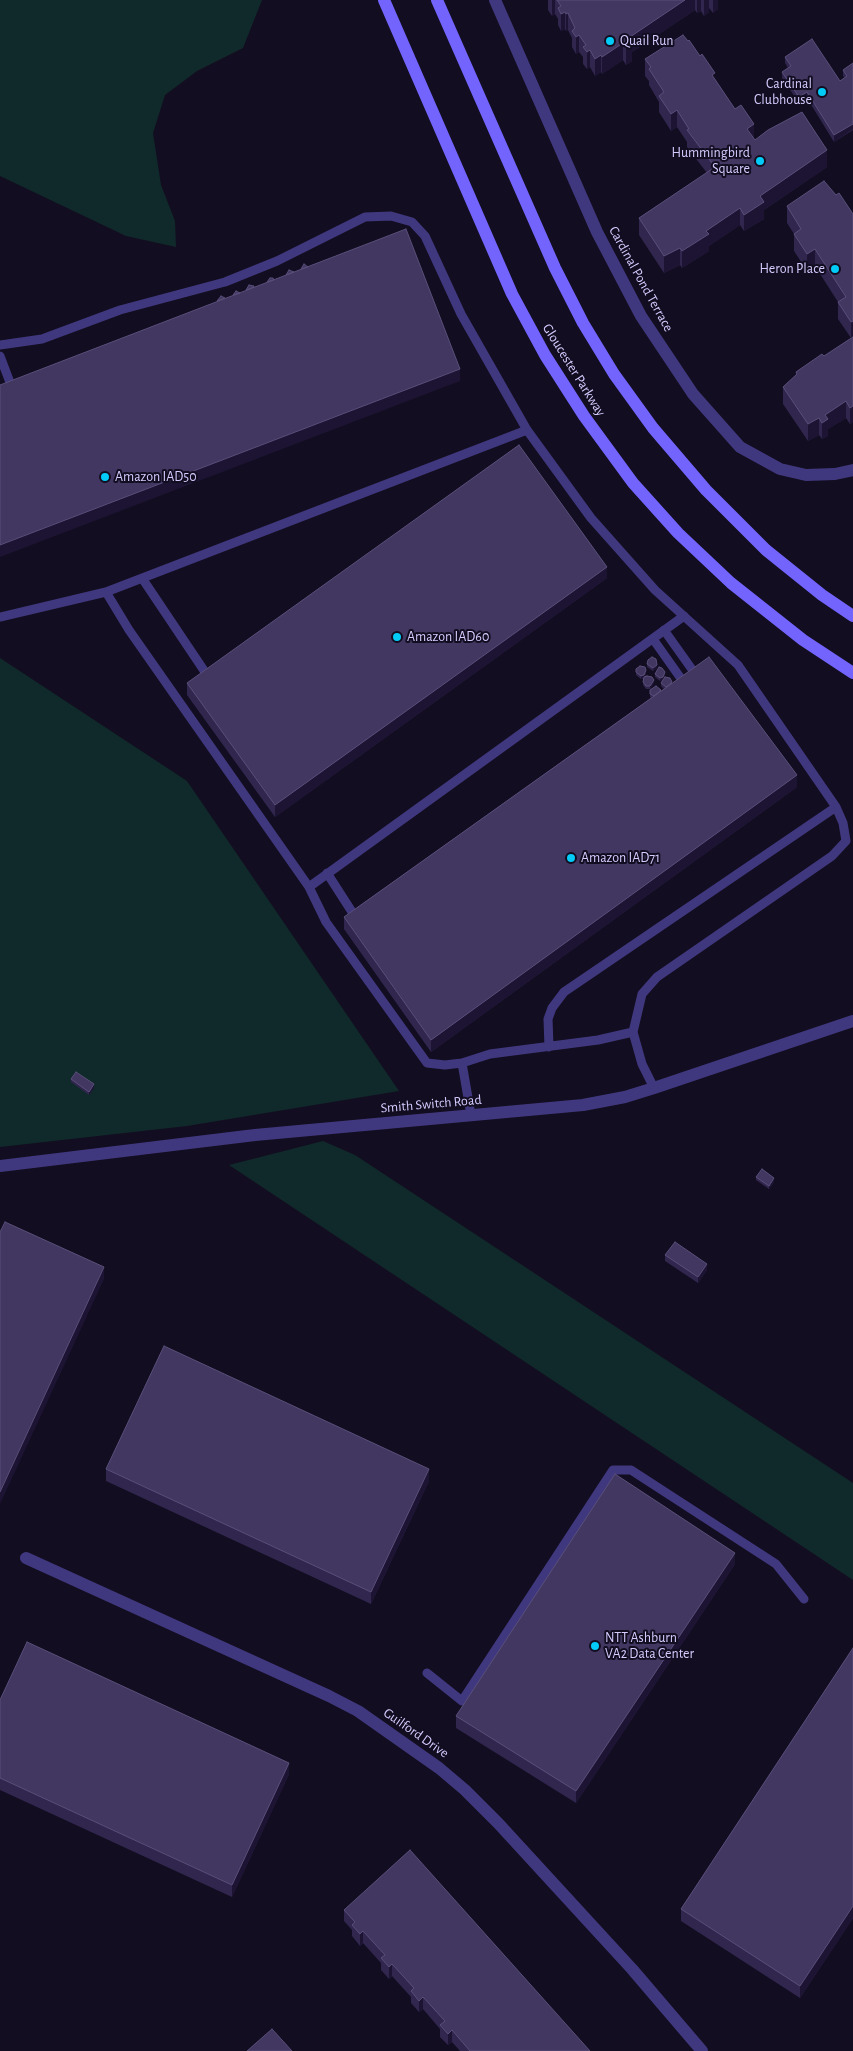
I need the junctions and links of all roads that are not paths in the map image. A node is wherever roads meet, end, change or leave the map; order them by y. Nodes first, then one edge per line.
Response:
1 (384, 0) edge
2 (437, 0) edge
3 (495, 0) edge
4 (0, 345) edge
5 (0, 356) edge
6 (11, 385) edge
7 (527, 430) junction
8 (853, 470) edge
9 (142, 578) junction
10 (106, 592) junction
11 (684, 616) junction
12 (853, 616) edge
13 (0, 617) edge
14 (664, 630) junction
15 (653, 639) junction
16 (853, 673) edge
17 (207, 675) edge
18 (696, 675) edge
19 (682, 680) edge
20 (836, 807) junction
21 (327, 873) junction
22 (309, 887) junction
23 (354, 915) edge
24 (853, 1021) edge
25 (633, 1032) junction
26 (549, 1047) junction
27 (462, 1063) junction
28 (654, 1088) junction
29 (471, 1115) junction
30 (0, 1166) edge
31 (26, 1558) dead end
32 (804, 1599) dead end
33 (427, 1673) dead end
34 (702, 2051) edge

1 - 16 main road, Gloucester Parkway
2 - 12 main road
3 - 8 street, Cardinal Pond Terrace
4 - 7 lane
5 - 6 lane
7 - 9 lane
7 - 11 lane
9 - 10 lane
9 - 17 lane
10 - 13 lane
10 - 22 lane
11 - 14 lane
11 - 20 lane
14 - 15 lane
14 - 18 lane
15 - 19 lane
15 - 21 lane
20 - 25 lane
20 - 26 lane
21 - 22 lane
21 - 23 lane
22 - 27 lane
24 - 28 street, Smith Switch Road
25 - 26 lane
25 - 28 lane
26 - 27 lane
27 - 29 lane
28 - 29 street, Smith Switch Road
29 - 30 street, Smith Switch Road
31 - 34 street, Guilford Drive
32 - 33 lane

